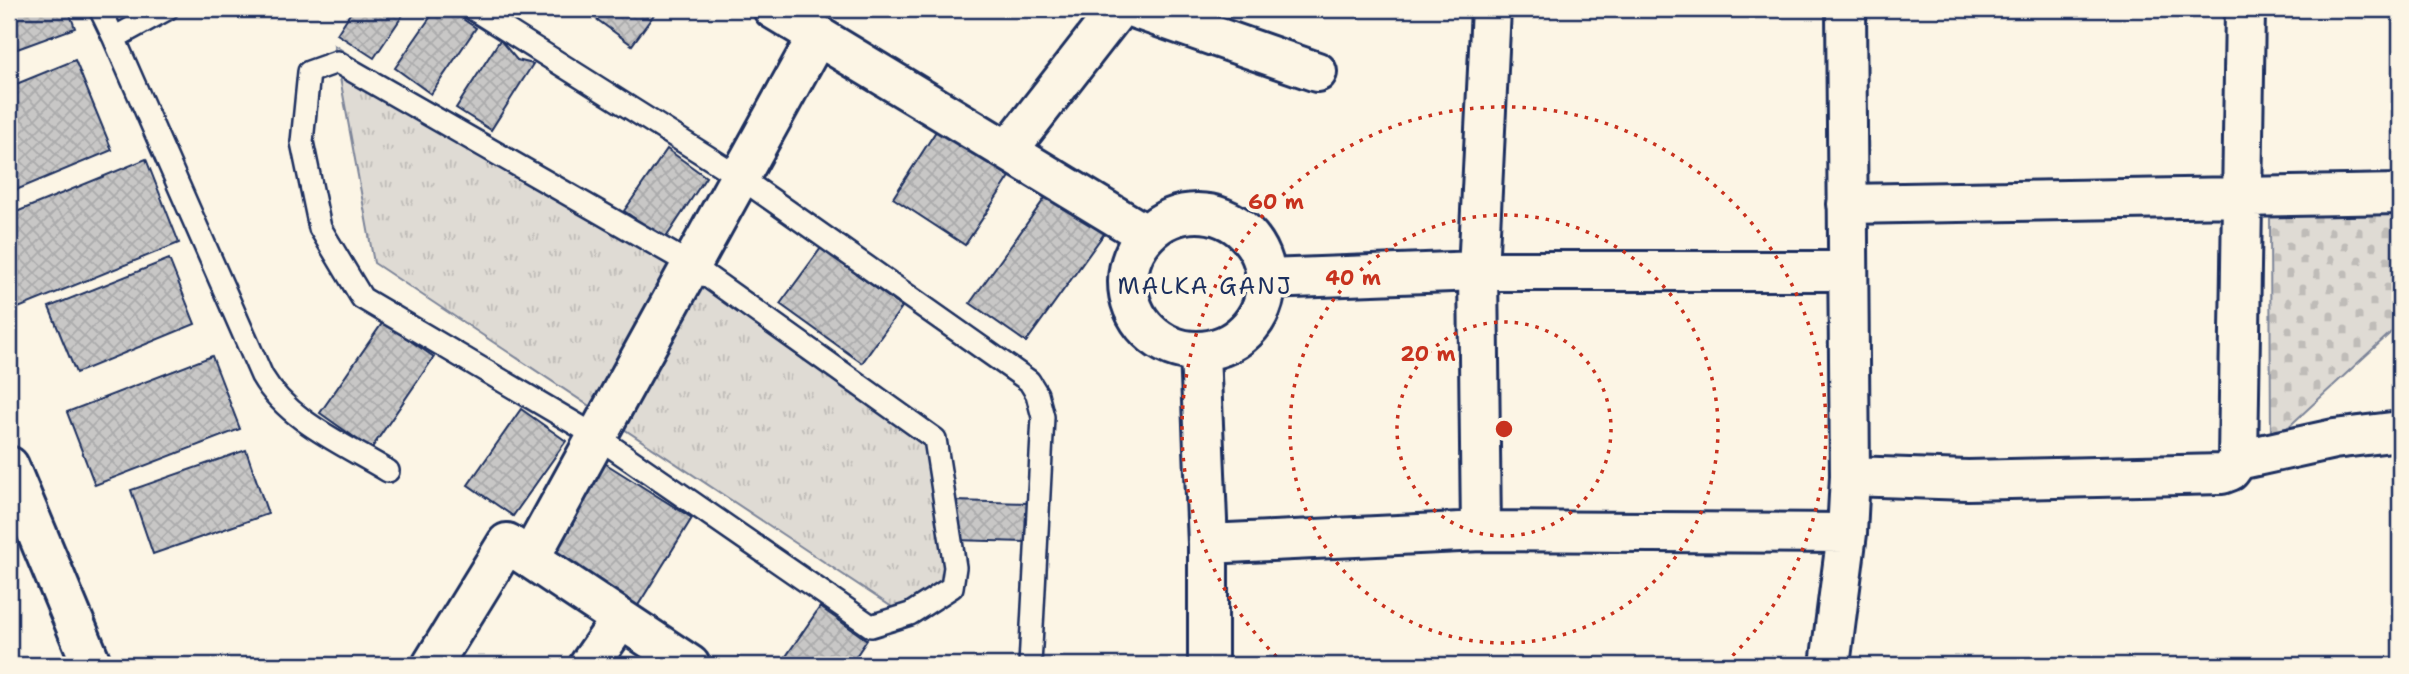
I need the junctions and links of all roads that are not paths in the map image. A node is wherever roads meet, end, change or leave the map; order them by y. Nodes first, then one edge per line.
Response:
1 (100, 9) edge
2 (167, 9) edge
3 (473, 9) edge
4 (773, 9) edge
5 (1118, 9) edge
6 (1136, 9) edge
7 (1491, 9) edge
8 (1846, 9) edge
9 (2245, 9) edge
10 (818, 36) junction
11 (114, 38) junction
12 (1317, 72) dead end
13 (1009, 149) junction
14 (738, 176) junction
15 (2400, 194) edge
16 (2244, 195) junction
17 (1847, 204) junction
18 (1145, 234) junction
19 (690, 264) junction
20 (1478, 271) junction
21 (1847, 271) junction
22 (1267, 279) junction
23 (1200, 353) junction
24 (2400, 430) edge
25 (596, 436) junction
26 (2238, 460) junction
27 (9, 466) edge
28 (388, 471) dead end
29 (1850, 476) junction
30 (1481, 531) junction
31 (1847, 533) junction
32 (1208, 544) junction
33 (530, 558) junction
34 (621, 619) junction
35 (92, 665) edge
36 (432, 665) edge
37 (589, 665) edge
38 (690, 665) edge
39 (1030, 665) edge
40 (1208, 665) edge
41 (1830, 665) edge

1 - 11 lane
2 - 11 lane
3 - 14 lane
4 - 10 street
5 - 13 street
6 - 12 street
7 - 20 street
8 - 17 street
9 - 16 street
10 - 13 street
10 - 14 street
11 - 28 lane
13 - 18 street
14 - 19 street
14 - 39 lane
15 - 16 street
16 - 17 street
16 - 26 street
17 - 21 street
18 - 22 street
18 - 23 street
19 - 25 street
19 - 25 lane
19 - 25 lane
20 - 21 street
20 - 22 street
20 - 30 street
21 - 29 street
22 - 23 street
23 - 32 street
24 - 26 street
25 - 33 street
26 - 29 street
27 - 35 street
29 - 31 street
30 - 31 street
30 - 32 street
31 - 41 street
32 - 40 street
33 - 34 street
33 - 36 street
34 - 37 street
34 - 38 street

